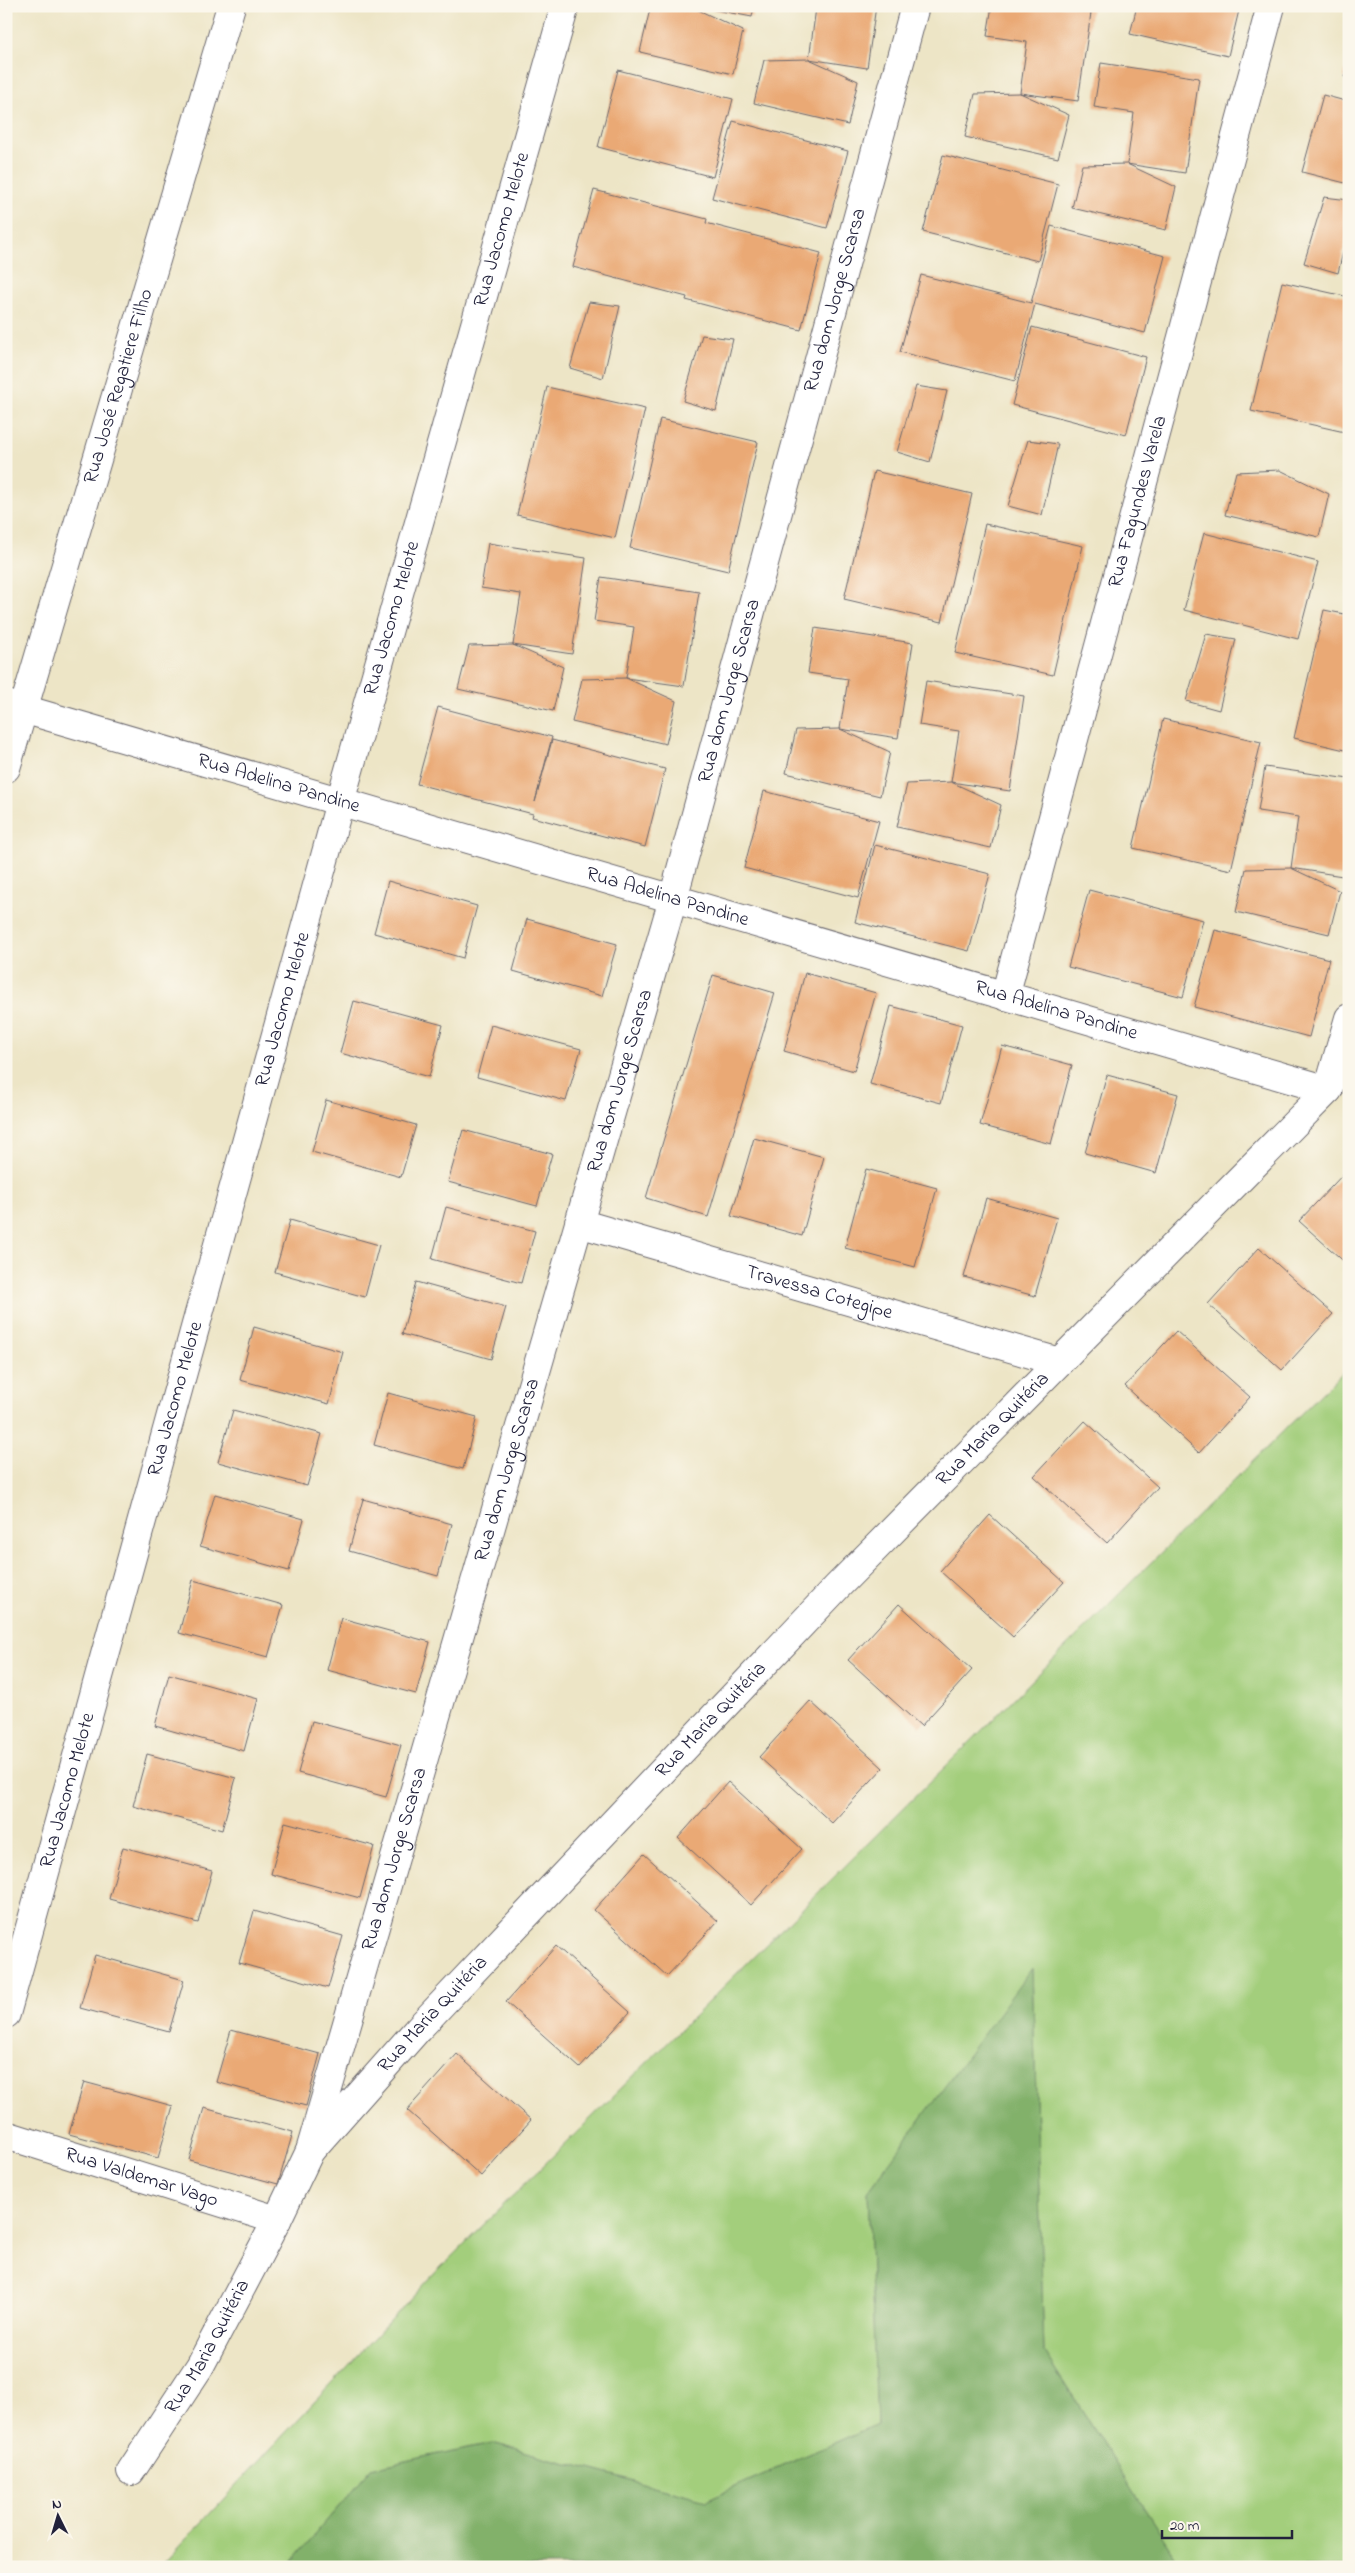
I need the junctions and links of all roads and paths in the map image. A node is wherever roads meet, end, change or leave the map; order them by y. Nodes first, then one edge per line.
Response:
1 (231, 6) edge
2 (565, 6) edge
3 (915, 6) edge
4 (1271, 6) edge
5 (15, 707) edge
6 (6, 768) edge
7 (340, 802) junction
8 (673, 899) junction
9 (1005, 996) junction
10 (1349, 1018) edge
11 (1328, 1090) junction
12 (579, 1223) junction
13 (1059, 1362) junction
14 (6, 2014) edge
15 (6, 2135) edge
16 (310, 2151) junction
17 (277, 2220) junction
18 (131, 2471) dead end

1 - 5 street, Rua José Regatiere Filho
2 - 7 street, Rua Jacomo Melote
3 - 8 street, Rua dom Jorge Scarsa
4 - 9 street, Rua Fagundes Varela
5 - 6 street, Rua José Regatiere Filho
5 - 7 street, Rua Adelina Pandine
7 - 8 street, Rua Adelina Pandine
7 - 14 street, Rua Jacomo Melote
8 - 9 street, Rua Adelina Pandine
8 - 12 street, Rua dom Jorge Scarsa
9 - 11 street, Rua Adelina Pandine
10 - 11 street, Rua Maria Quitéria
11 - 13 street, Rua Maria Quitéria
12 - 13 street, Travessa Cotegipe
12 - 16 street, Rua dom Jorge Scarsa
13 - 16 street, Rua Maria Quitéria
15 - 17 street, Rua Valdemar Vago
16 - 17 street, Rua Maria Quitéria
17 - 18 street, Rua Maria Quitéria

